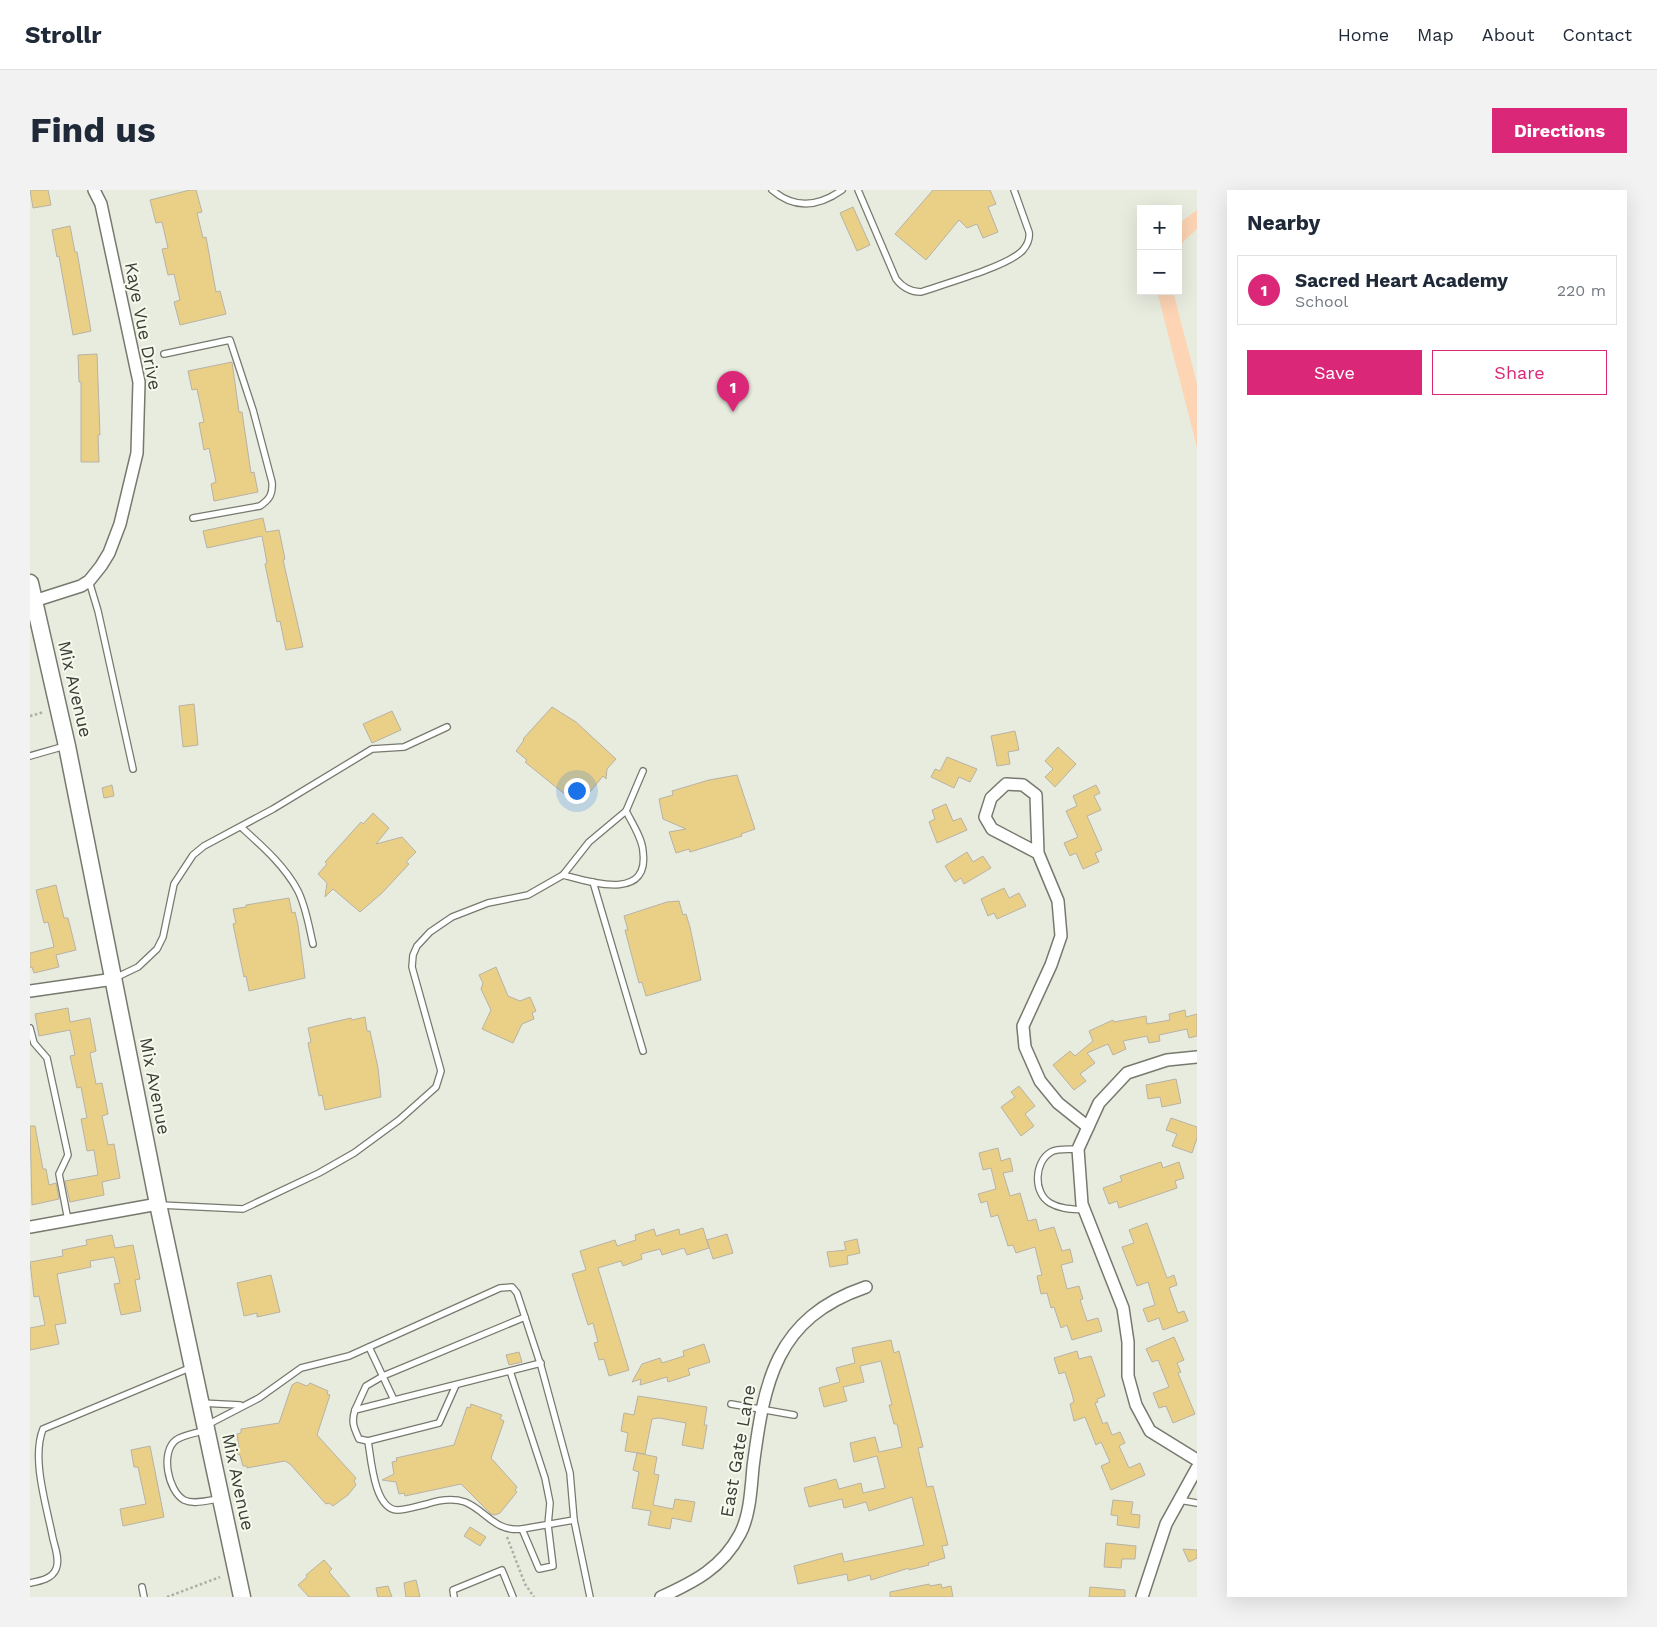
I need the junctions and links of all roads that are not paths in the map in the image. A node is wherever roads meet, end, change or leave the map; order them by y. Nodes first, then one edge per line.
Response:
1 (94, 190) edge
2 (772, 190) edge
3 (842, 190) edge
4 (858, 190) edge
5 (1014, 190) edge
6 (164, 354) dead end
7 (193, 518) dead end
8 (89, 581) junction
9 (30, 583) edge
10 (34, 601) junction
11 (447, 727) dead end
12 (67, 746) junction
13 (30, 756) edge
14 (133, 769) dead end
15 (643, 771) dead end
16 (626, 811) junction
17 (241, 827) junction
18 (1038, 853) junction
19 (563, 875) junction
20 (593, 882) junction
21 (313, 944) dead end
22 (114, 979) junction
23 (30, 991) edge
24 (30, 1028) edge
25 (643, 1051) dead end
26 (1197, 1057) edge
27 (1088, 1127) junction
28 (1078, 1150) junction
29 (158, 1204) junction
30 (1084, 1210) junction
31 (68, 1220) junction
32 (30, 1227) edge
33 (866, 1287) dead end
34 (525, 1317) junction
35 (369, 1347) junction
36 (541, 1363) junction
37 (192, 1367) junction
38 (510, 1371) junction
39 (383, 1376) junction
40 (456, 1385) junction
41 (394, 1400) junction
42 (200, 1403) junction
43 (732, 1404) dead end
44 (242, 1405) junction
45 (760, 1409) junction
46 (355, 1410) junction
47 (794, 1415) dead end
48 (206, 1428) junction
49 (368, 1441) junction
50 (1197, 1460) edge
51 (1197, 1468) edge
52 (221, 1498) junction
53 (1179, 1500) junction
54 (1197, 1504) edge
55 (574, 1520) junction
56 (548, 1525) junction
57 (522, 1529) junction
58 (30, 1583) edge
59 (142, 1587) dead end
60 (144, 1597) edge
61 (242, 1597) edge
62 (454, 1597) edge
63 (513, 1597) edge
64 (590, 1597) edge
65 (661, 1597) edge
66 (1142, 1597) edge

1 - 8 street, Kaye Vue Drive
2 - 3 lane
4 - 5 lane
6 - 7 lane
8 - 10 street
8 - 14 lane
9 - 10 street, Mix Avenue
10 - 12 street, Mix Avenue
11 - 17 lane
12 - 13 lane
12 - 22 street, Mix Avenue
15 - 16 lane
16 - 19 lane
16 - 20 lane
17 - 21 lane
17 - 22 lane
18 - 18 street
18 - 27 street
19 - 20 lane
19 - 29 lane
20 - 25 lane
22 - 23 street
22 - 29 street, Mix Avenue
24 - 31 lane
26 - 27 street
27 - 28 street
28 - 30 street
28 - 30 lane
29 - 31 street
29 - 37 street, Mix Avenue
30 - 50 street
31 - 32 street
33 - 45 street, East Gate Lane
34 - 35 lane
34 - 36 lane
34 - 39 lane
35 - 39 lane
35 - 44 lane
36 - 38 lane
36 - 55 lane
37 - 42 street, Mix Avenue
37 - 58 lane
38 - 40 lane
38 - 56 lane
39 - 41 lane
39 - 46 lane
40 - 41 lane
40 - 49 lane
41 - 46 lane
42 - 44 lane
42 - 48 street, Mix Avenue
43 - 45 lane
44 - 48 lane
45 - 47 lane
45 - 65 street, East Gate Lane
46 - 49 lane
48 - 52 street, Mix Avenue
48 - 52 lane
49 - 57 lane
51 - 53 street
52 - 61 street, Mix Avenue
53 - 54 lane
53 - 66 street
55 - 56 lane
55 - 64 lane
56 - 57 lane
56 - 57 lane
59 - 60 lane
62 - 63 lane

